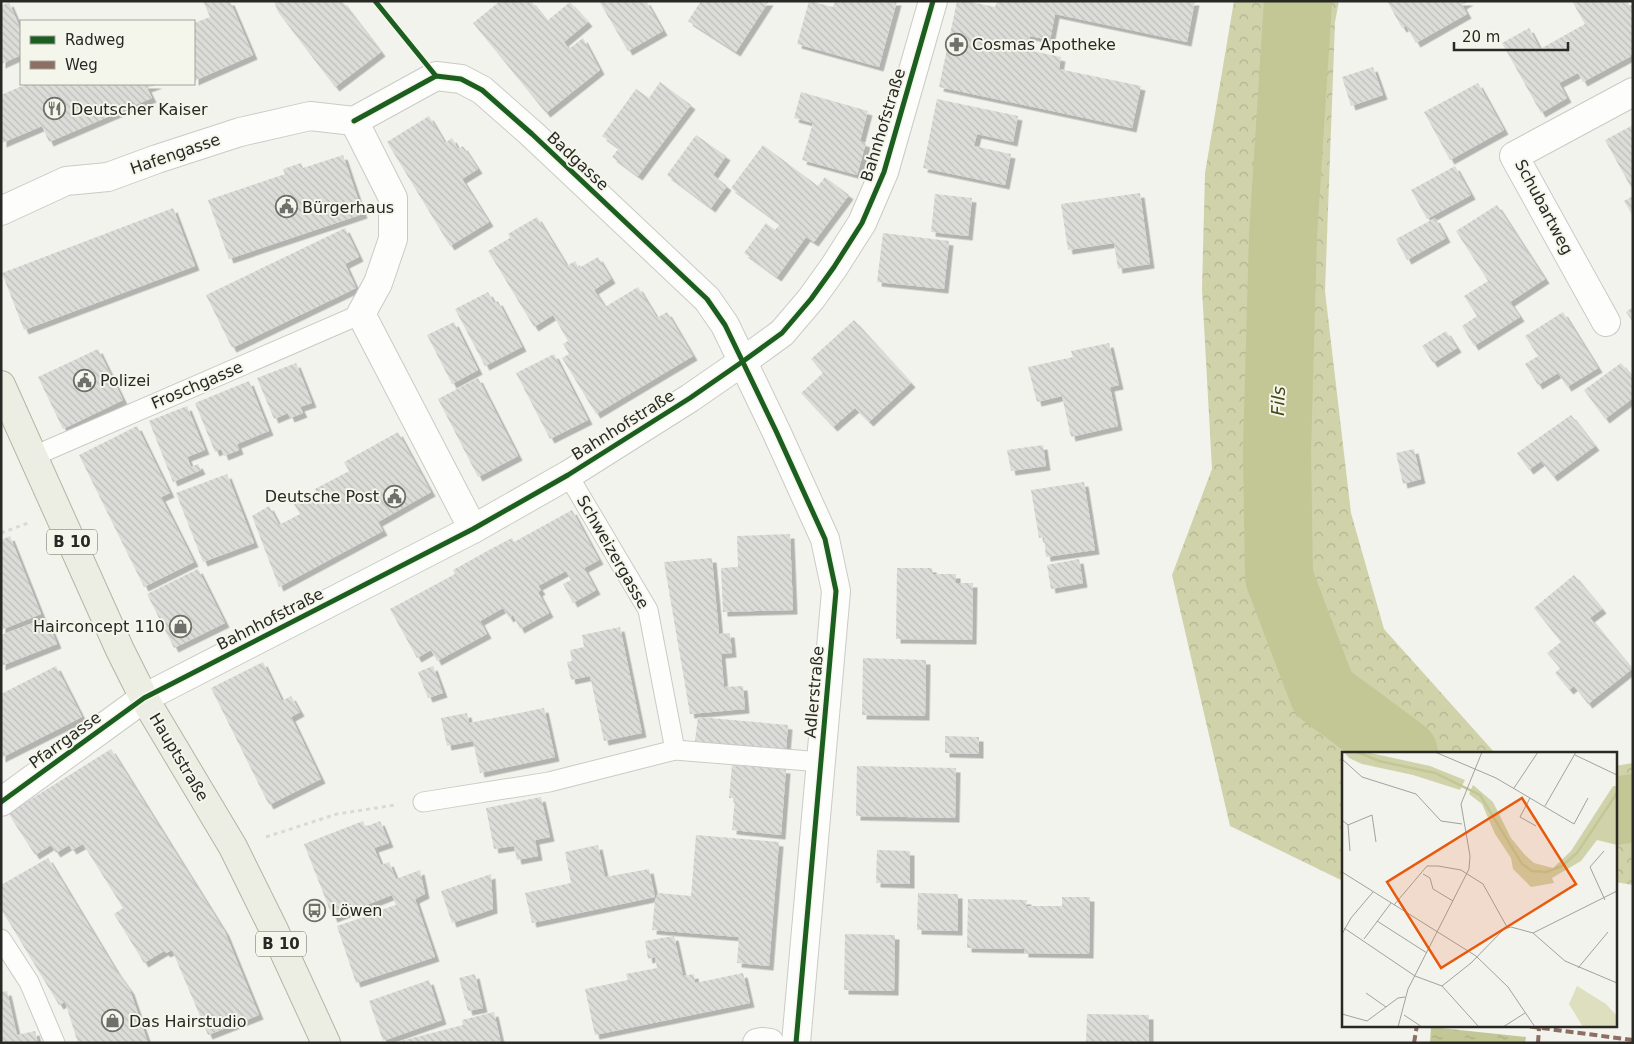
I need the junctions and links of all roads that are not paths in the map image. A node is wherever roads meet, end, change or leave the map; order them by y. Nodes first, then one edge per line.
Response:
1 (933, 1) edge
2 (1633, 92) edge
3 (354, 121) junction
4 (1, 211) edge
5 (360, 314) junction
6 (1606, 322) dead end
7 (742, 362) junction
8 (1, 385) edge
9 (34, 456) junction
10 (568, 475) junction
11 (473, 529) junction
12 (144, 698) junction
13 (676, 750) junction
14 (821, 762) junction
15 (1, 802) edge
16 (423, 802) road end
17 (1, 939) edge
18 (55, 1043) edge
19 (326, 1043) edge
20 (757, 1043) edge
21 (770, 1043) edge
22 (796, 1043) edge

1 - 7 street, Bahnhofstraße
2 - 6 street, Schubartweg
3 - 4 street, Hafengasse
3 - 5 street
3 - 7 street, Badgasse
5 - 9 lane, Froschgasse
5 - 11 street
7 - 10 street, Bahnhofstraße
7 - 14 street, Adlerstraße
8 - 9 main road, Hauptstraße / B 10
9 - 12 main road, Hauptstraße / B 10
10 - 11 street, Bahnhofstraße
10 - 13 lane, Schweizergasse
11 - 12 street, Bahnhofstraße
12 - 15 street, Pfarrgasse
12 - 19 main road, Hauptstraße / B 10
13 - 14 lane
13 - 16 lane
14 - 22 street, Adlerstraße
17 - 18 lane
20 - 21 street

